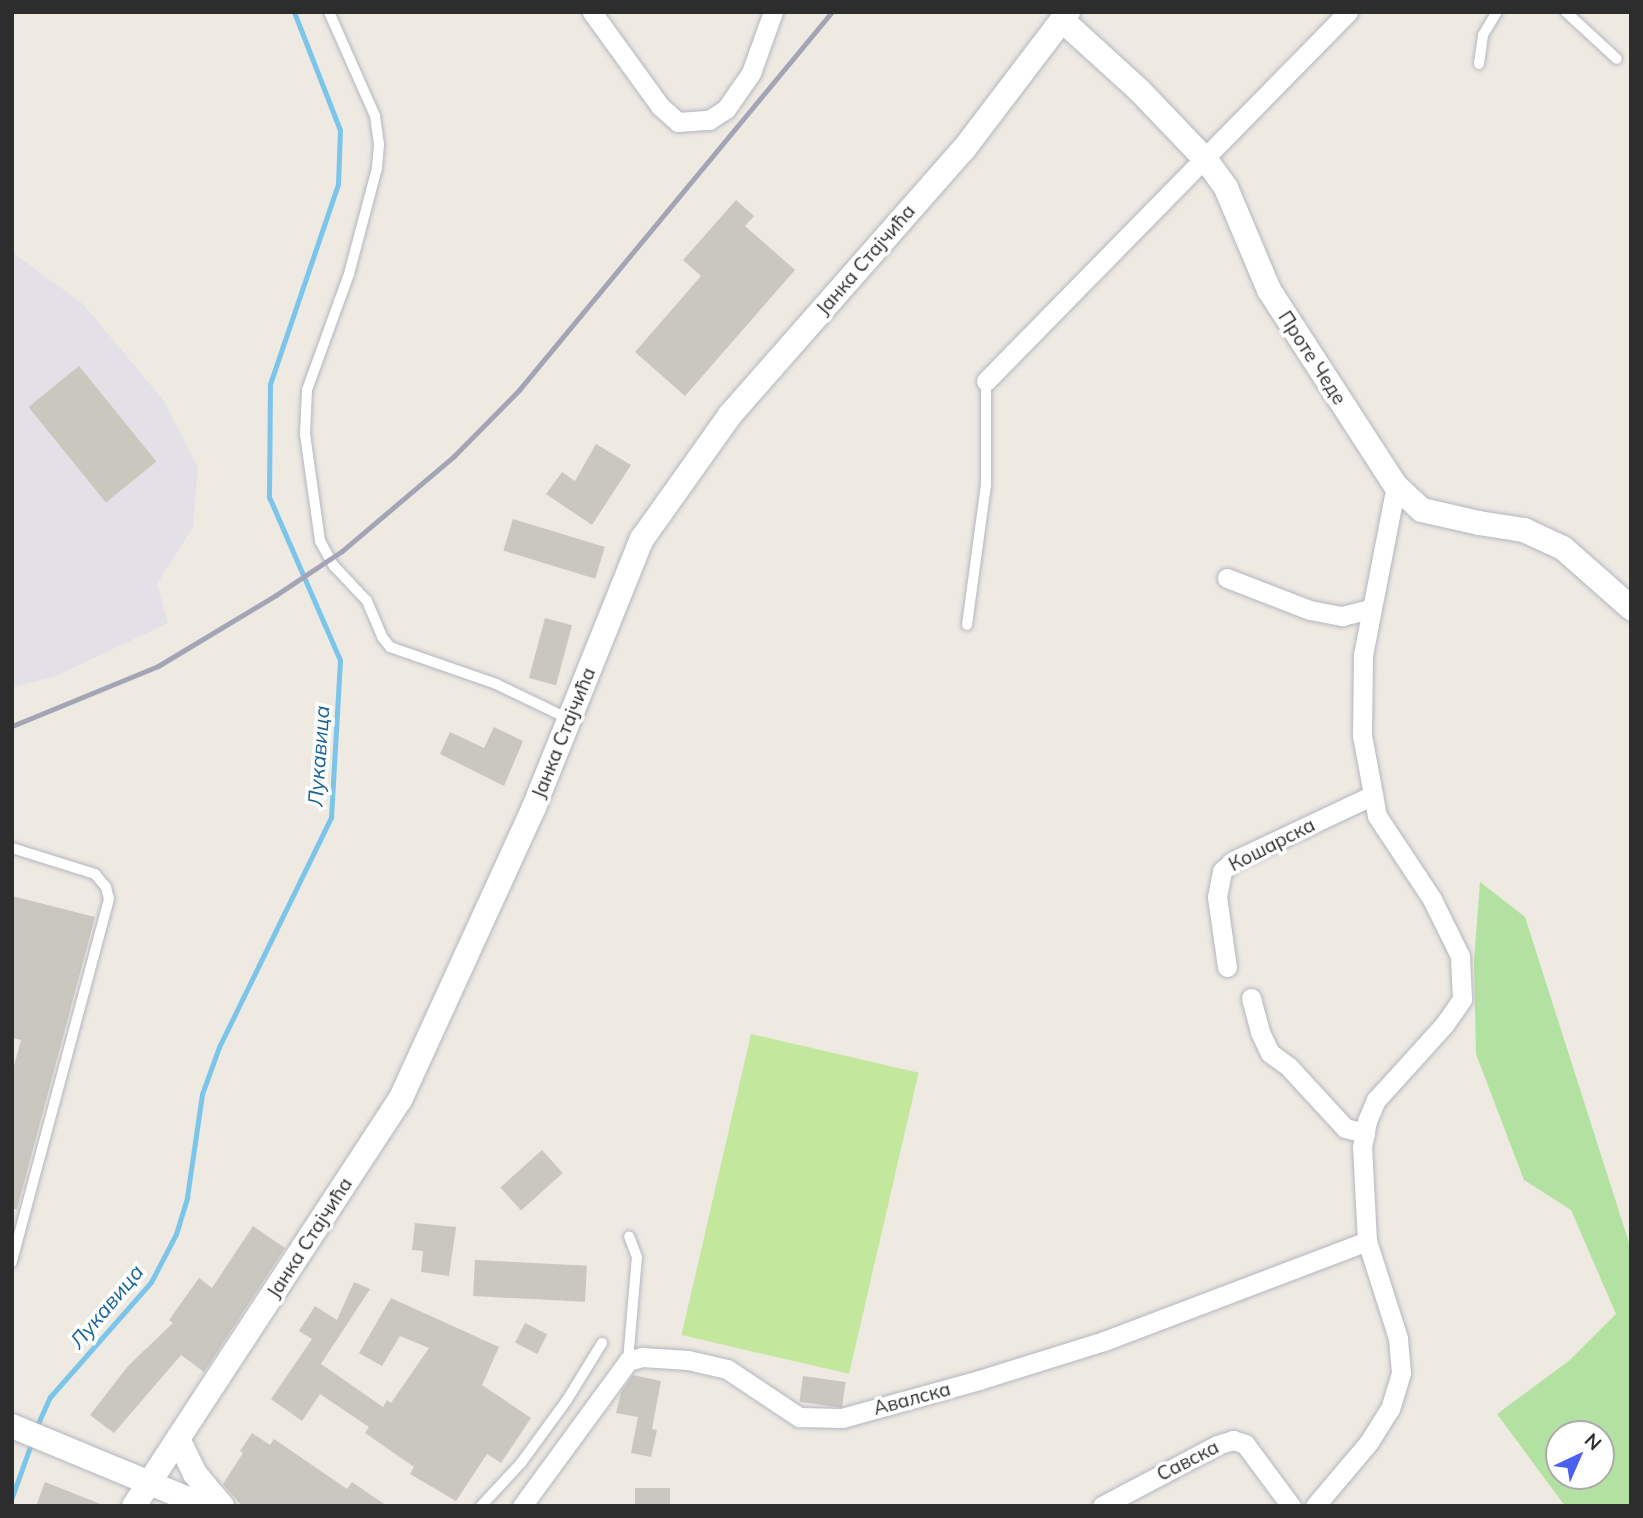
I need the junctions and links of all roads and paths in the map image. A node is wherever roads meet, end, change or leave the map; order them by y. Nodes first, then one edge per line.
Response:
1 (329, 12) edge
2 (592, 12) edge
3 (773, 12) edge
4 (1348, 12) edge
5 (1497, 12) edge
6 (1566, 12) edge
7 (1065, 16) edge
8 (1617, 59) dead end
9 (1479, 64) dead end
10 (1206, 160) junction
11 (986, 381) joint
12 (1396, 485) junction
13 (1227, 578) dead end
14 (1631, 608) edge
15 (1371, 609) junction
16 (967, 625) dead end
17 (569, 719) junction
18 (1373, 795) junction
19 (12, 848) edge
20 (1227, 967) dead end
21 (1251, 999) dead end
22 (1365, 1133) junction
23 (629, 1236) dead end
24 (1367, 1241) junction
25 (12, 1262) edge
26 (602, 1343) dead end
27 (628, 1361) junction
28 (12, 1426) edge
29 (178, 1439) junction
30 (150, 1480) junction
31 (134, 1506) edge
32 (205, 1506) edge
33 (222, 1506) edge
34 (481, 1506) edge
35 (522, 1506) edge
36 (1102, 1506) edge
37 (1291, 1506) edge
38 (1315, 1506) edge

1 - 17 lane
2 - 3 street
4 - 10 street
5 - 9 lane
6 - 8 lane
7 - 10 street, Проте Чеде
7 - 17 street, Јанка Стајчића
10 - 11 street
10 - 12 street, Проте Чеде
11 - 16 lane
12 - 14 street, Проте Чеде
12 - 15 street
13 - 15 street
15 - 18 street
17 - 29 street, Јанка Стајчића
18 - 20 street, Кошарска
18 - 22 street
19 - 25 lane
21 - 22 street
22 - 24 street
23 - 27 lane
24 - 27 street, Авалска
24 - 38 street
26 - 34 lane
27 - 35 street
28 - 30 street
29 - 30 street, Јанка Стајчића
29 - 33 street
30 - 31 street, Јанка Стајчића
30 - 32 street
36 - 37 street, Савска

